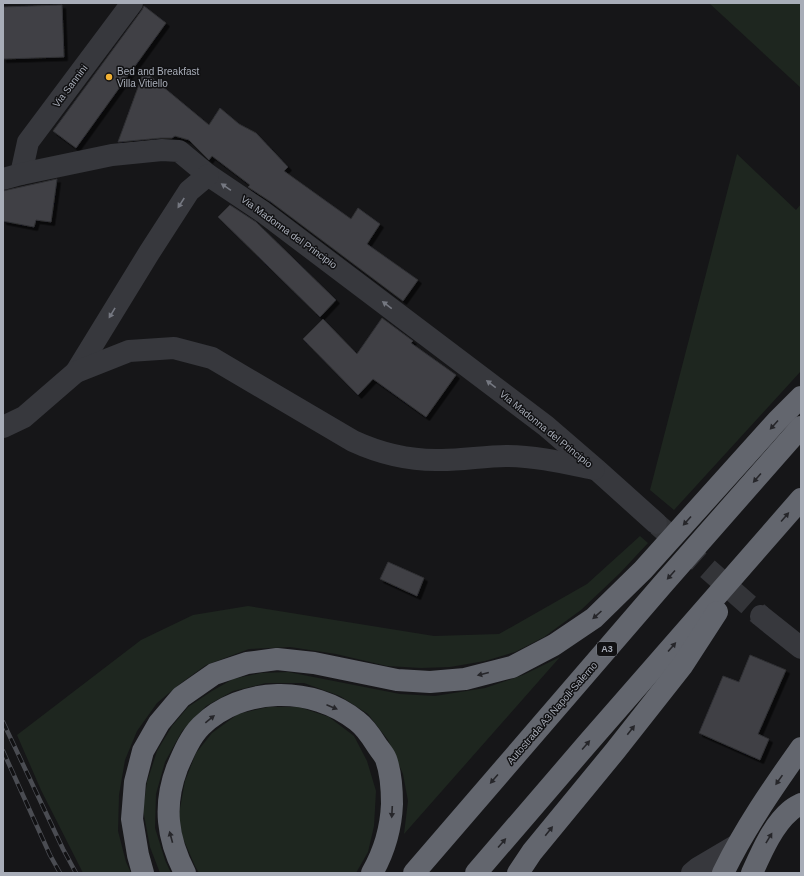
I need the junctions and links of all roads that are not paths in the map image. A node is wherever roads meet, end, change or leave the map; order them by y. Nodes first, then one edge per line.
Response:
1 (132, 3) edge
2 (208, 175) junction
3 (12, 177) edge
4 (76, 372) junction
5 (801, 396) edge
6 (3, 427) edge
7 (801, 427) edge
8 (597, 470) junction
9 (801, 499) edge
10 (656, 523) tunnel mouth
11 (767, 538) junction
12 (760, 616) tunnel mouth
13 (801, 648) edge
14 (801, 748) edge
15 (801, 804) edge
16 (737, 844) junction
17 (143, 873) edge
18 (185, 873) edge
19 (372, 873) edge
20 (414, 873) edge
21 (476, 873) edge
22 (518, 873) edge
23 (692, 873) edge
24 (723, 873) edge
25 (752, 873) edge

1 - 3 street, Via Sannini
2 - 3 street, Via Madonna del Principio
2 -> 4 street
8 -> 2 street, Via Madonna del Principio
4 - 6 street, Via Madonna del Principio
4 - 8 street, Via Madonna del Principio
5 -> 17 highway
7 -> 20 highway, Autostrada A3 Napoli-Salerno / A3
8 - 10 street
11 -> 9 highway
21 -> 11 highway
22 -> 11 highway
12 - 13 street
14 -> 16 highway
25 -> 15 highway
16 - 23 street
16 - 24 highway
18 -> 19 highway

